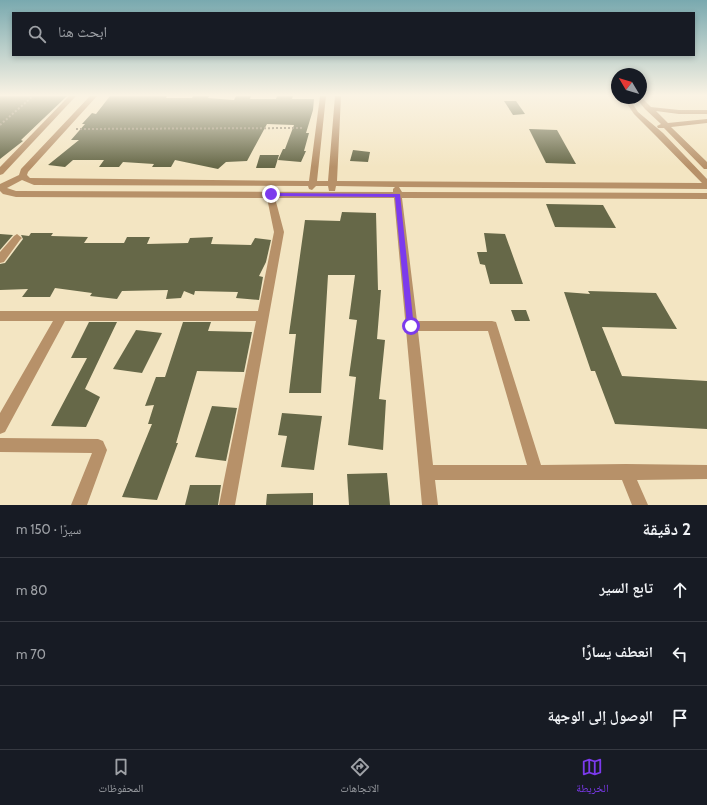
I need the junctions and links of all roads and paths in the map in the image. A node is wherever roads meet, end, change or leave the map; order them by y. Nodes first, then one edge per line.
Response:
1 (50, 120) edge
2 (73, 120) edge
3 (320, 120) edge
4 (336, 120) edge
5 (644, 120) edge
6 (660, 120) edge
7 (707, 120) edge
8 (666, 126) junction
9 (302, 128) dead end
10 (652, 128) junction
11 (64, 129) junction
12 (707, 167) edge
13 (0, 172) edge
14 (23, 176) junction
15 (312, 182) junction
16 (332, 182) junction
17 (396, 183) junction
18 (707, 185) edge
19 (0, 188) edge
20 (271, 194) junction
21 (310, 195) junction
22 (332, 195) junction
23 (398, 196) junction
24 (707, 196) edge
25 (17, 238) dead end
26 (0, 259) edge
27 (0, 316) edge
28 (62, 316) junction
29 (263, 316) junction
30 (411, 326) junction
31 (0, 427) edge
32 (0, 445) edge
33 (626, 471) junction
34 (536, 472) junction
35 (707, 472) edge
36 (426, 473) junction
37 (79, 505) edge
38 (227, 505) edge
39 (430, 505) edge
40 (640, 505) edge

1 - 13 street
2 - 11 street
3 - 15 street
4 - 16 street
5 - 10 street
6 - 8 street
7 - 8 street
8 - 10 street
8 - 12 street
9 - 11 path
10 - 18 street
11 - 14 street
14 - 15 street
14 - 19 street
15 - 16 street
15 - 21 street
16 - 17 street
16 - 22 street
17 - 18 street
17 - 23 street
19 - 20 street
20 - 21 street
20 - 29 street
21 - 22 street
22 - 23 street
23 - 24 street
23 - 30 street
25 - 26 street
27 - 28 street
28 - 29 street
28 - 31 street
29 - 38 street
30 - 34 street
30 - 36 street
32 - 37 street
33 - 34 street
33 - 35 street
33 - 40 street
34 - 36 street
36 - 39 street

